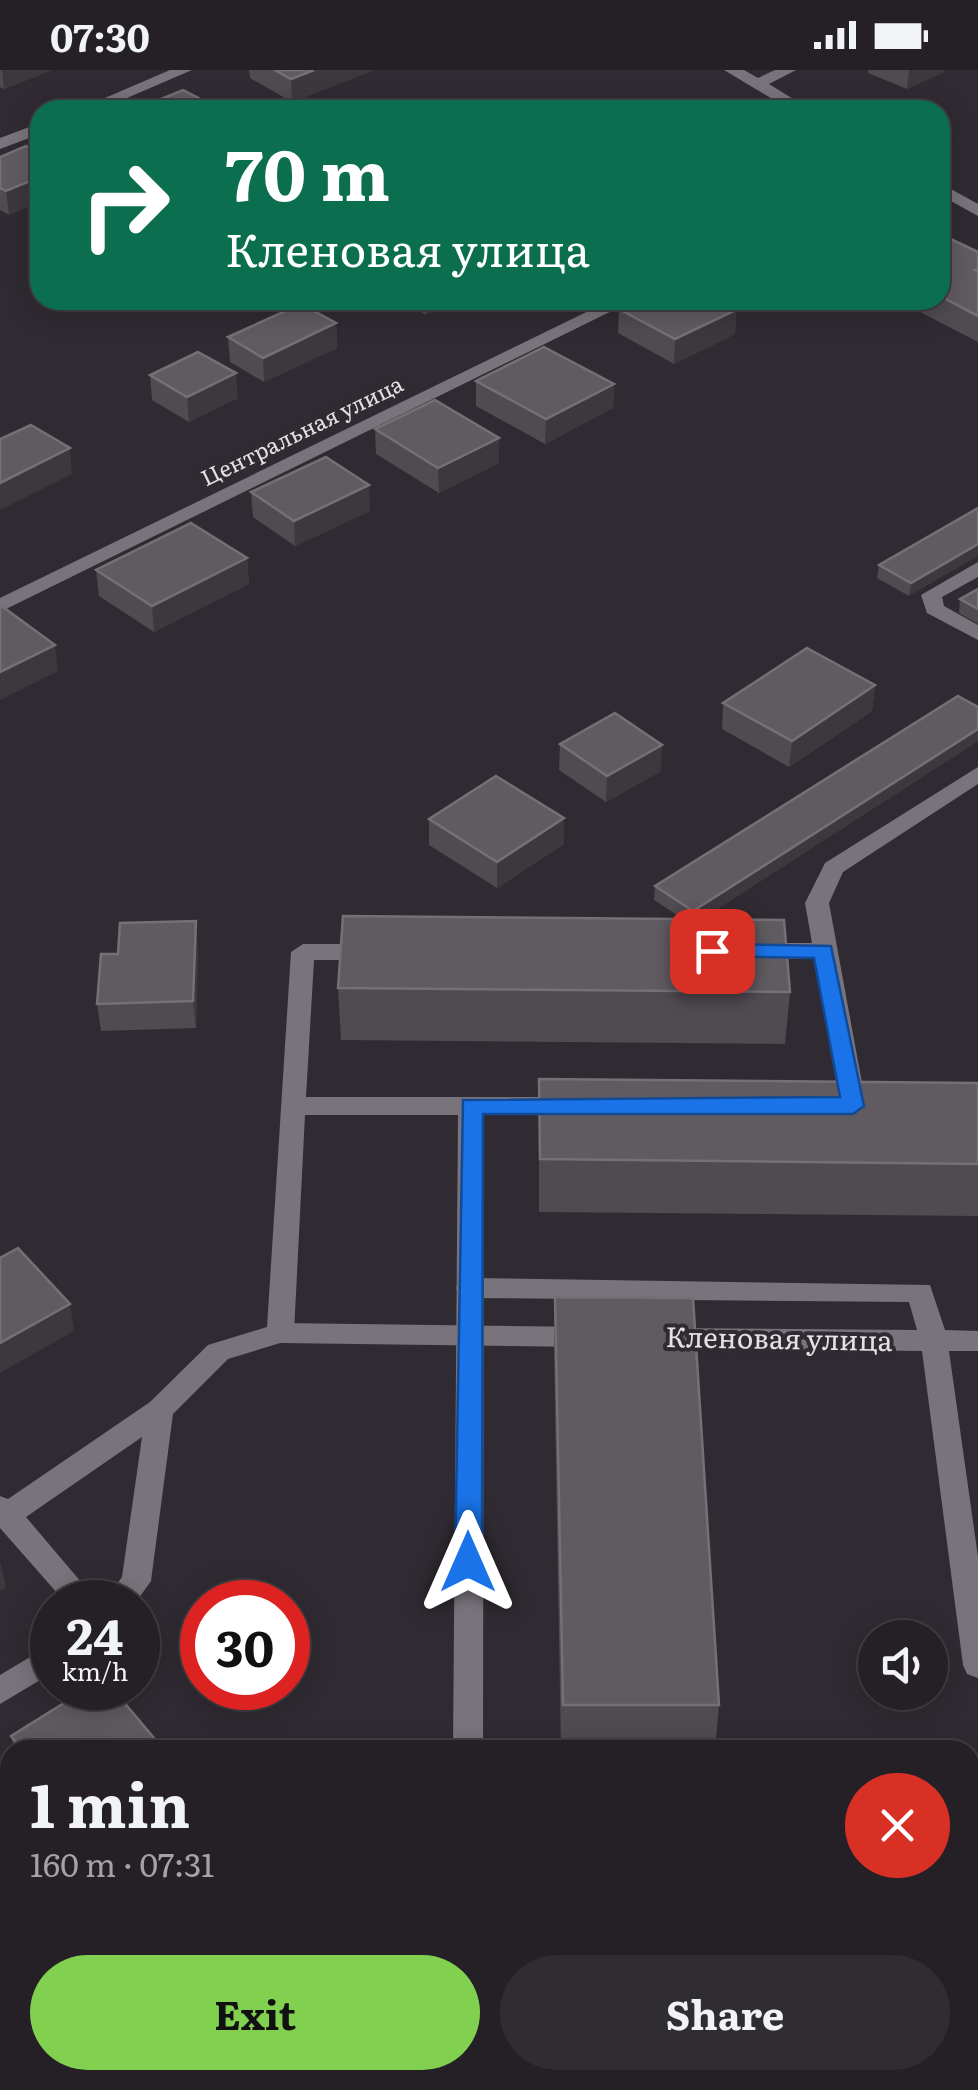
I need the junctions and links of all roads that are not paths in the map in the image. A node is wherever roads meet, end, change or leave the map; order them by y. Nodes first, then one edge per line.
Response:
1 (184, 70) edge
2 (732, 70) edge
3 (788, 70) edge
4 (757, 84) junction
5 (110, 100) edge
6 (785, 100) edge
7 (30, 132) edge
8 (0, 144) edge
9 (950, 194) edge
10 (978, 210) edge
11 (606, 310) edge
12 (978, 568) edge
13 (0, 606) edge
14 (978, 634) edge
15 (978, 774) edge
16 (728, 951) edge
17 (824, 951) junction
18 (400, 952) edge
19 (294, 1106) junction
20 (472, 1106) junction
21 (605, 1106) edge
22 (814, 1106) edge
23 (469, 1288) junction
24 (280, 1334) junction
25 (468, 1336) junction
26 (934, 1341) junction
27 (978, 1341) edge
28 (160, 1410) junction
29 (3, 1512) edge
30 (63, 1580) edge
31 (136, 1580) edge
32 (978, 1665) edge
33 (30, 1671) edge
34 (0, 1691) edge
35 (468, 1740) edge

1 - 5 street
2 - 4 street
3 - 4 street
4 - 6 street
7 - 8 street
9 - 10 street
11 - 13 street, Центральная улица
12 - 14 street
15 - 17 street
16 - 17 street
17 - 22 street
18 - 19 street
19 - 20 street
19 - 24 street
20 - 21 street
20 - 23 street
23 - 25 street
23 - 26 street
24 - 25 street, Кленовая улица
24 - 28 street, Кленовая улица
25 - 26 street, Кленовая улица
25 - 35 street
26 - 27 street, Кленовая улица
26 - 32 street
28 - 29 street, Кленовая улица
28 - 31 street
29 - 30 street
33 - 34 street

